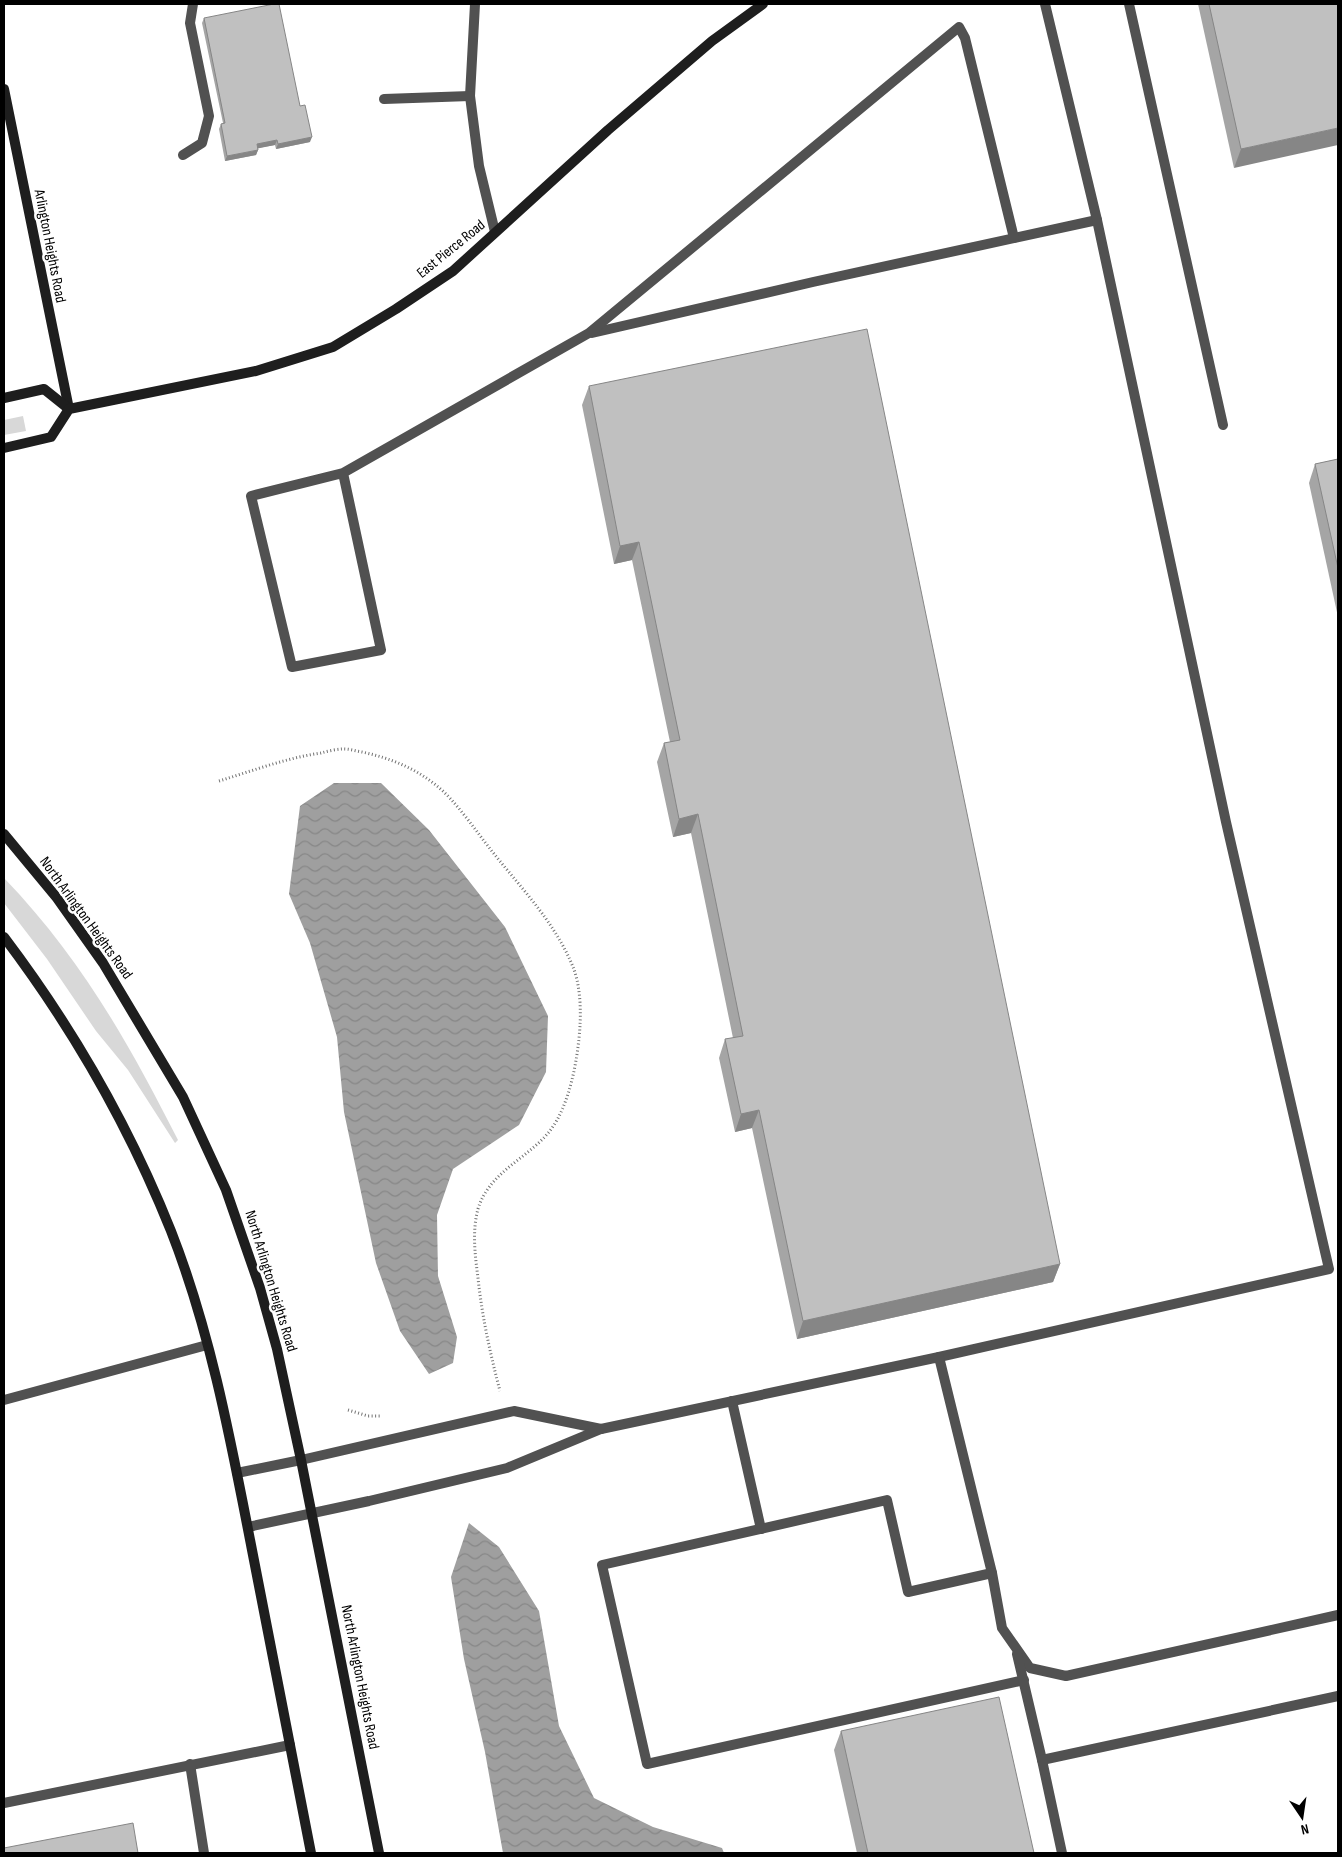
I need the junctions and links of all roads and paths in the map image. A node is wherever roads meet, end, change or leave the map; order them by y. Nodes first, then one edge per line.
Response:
1 (193, 4) edge
2 (475, 4) edge
3 (762, 4) edge
4 (1045, 4) edge
5 (1129, 4) edge
6 (4, 89) edge
7 (470, 96) junction
8 (384, 99) dead end
9 (182, 155) dead end
10 (1097, 220) junction
11 (495, 232) junction
12 (1014, 238) junction
13 (589, 333) junction
14 (4, 398) edge
15 (69, 409) junction
16 (1223, 425) dead end
17 (4, 448) edge
18 (343, 473) junction
19 (219, 781) dead end
20 (4, 834) edge
21 (4, 937) edge
22 (207, 1345) junction
23 (939, 1357) junction
24 (500, 1392) dead end
25 (4, 1400) edge
26 (732, 1401) junction
27 (601, 1429) junction
28 (301, 1460) junction
29 (237, 1473) junction
30 (312, 1513) junction
31 (248, 1527) junction
32 (761, 1529) junction
33 (992, 1573) junction
34 (1338, 1615) edge
35 (1016, 1649) junction
36 (1024, 1680) junction
37 (1338, 1696) edge
38 (290, 1745) junction
39 (1042, 1760) junction
40 (190, 1764) junction
41 (4, 1802) edge
42 (204, 1853) edge
43 (311, 1853) edge
44 (379, 1853) edge
45 (1062, 1853) edge

1 - 9 lane
2 - 7 lane
3 - 11 main road, East Pierce Road
4 - 10 lane
5 - 16 lane
6 - 15 main road, Arlington Heights Road
7 - 8 lane
7 - 11 lane
10 - 12 lane
10 - 23 lane
11 - 15 main road, East Pierce Road
12 - 13 lane
12 - 13 lane
13 - 18 lane
14 - 15 main road
15 - 17 main road
18 - 18 lane
19 - 24 path
20 - 28 main road, North Arlington Heights Road
21 - 22 main road
22 - 25 lane
22 - 29 main road
23 - 26 lane
23 - 33 lane
26 - 27 lane
26 - 32 lane
27 - 28 lane
27 - 30 lane
28 - 29 lane
28 - 30 main road, North Arlington Heights Road
29 - 31 main road
30 - 31 lane
30 - 44 main road, North Arlington Heights Road
31 - 38 main road
32 - 33 lane
32 - 36 lane
33 - 35 lane
34 - 35 lane
35 - 36 lane
36 - 39 lane
37 - 39 lane
38 - 40 lane
38 - 43 main road
39 - 45 lane
40 - 41 lane
40 - 42 lane

